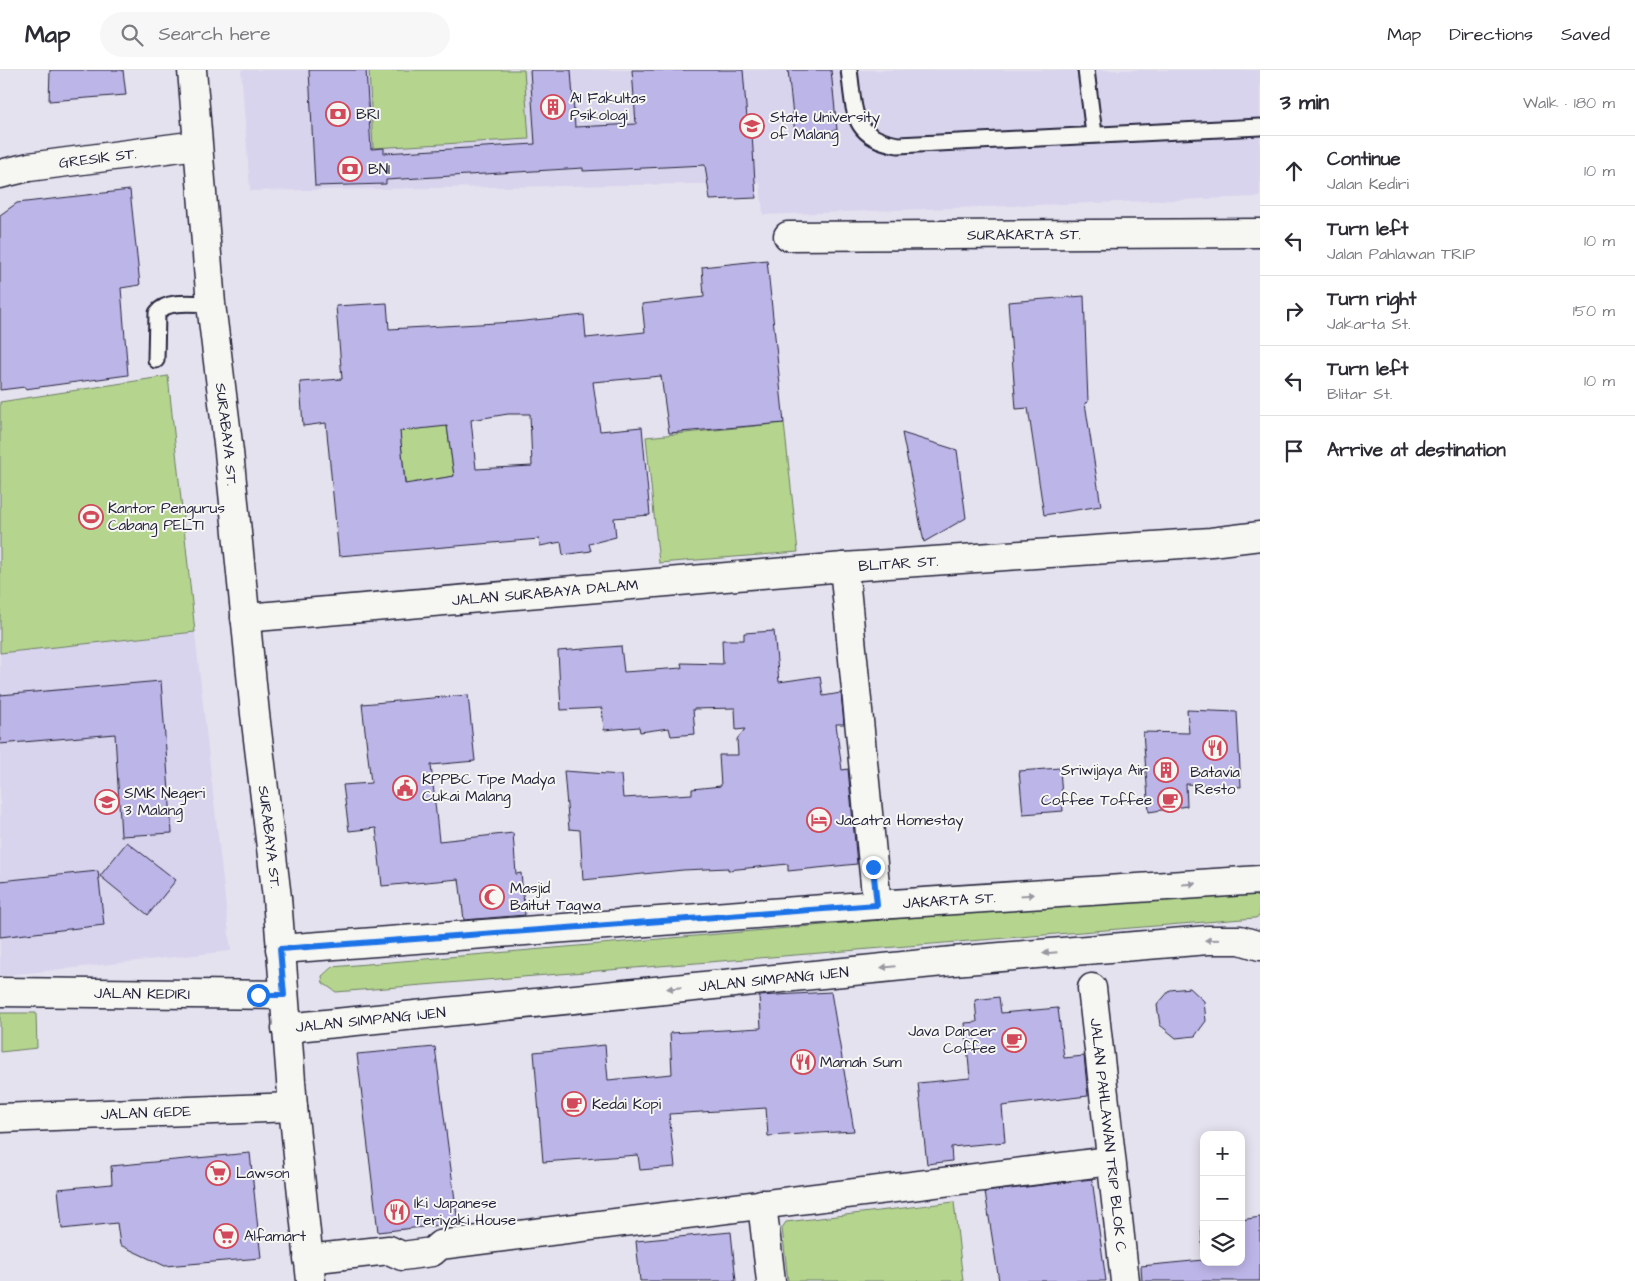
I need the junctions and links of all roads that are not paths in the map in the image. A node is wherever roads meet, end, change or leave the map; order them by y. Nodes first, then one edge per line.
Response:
1 (192, 70) edge
2 (849, 70) edge
3 (1086, 70) edge
4 (1260, 126) edge
5 (1094, 134) junction
6 (196, 145) junction
7 (0, 174) edge
8 (1260, 233) edge
9 (788, 236) dead end
10 (211, 304) junction
11 (156, 360) dead end
12 (1260, 536) edge
13 (844, 567) junction
14 (245, 618) junction
15 (1260, 880) edge
16 (877, 905) junction
17 (1260, 946) edge
18 (280, 949) junction
19 (1092, 988) dead end
20 (0, 992) edge
21 (284, 995) junction
22 (286, 1028) junction
23 (292, 1107) junction
24 (0, 1118) edge
25 (1110, 1161) junction
26 (762, 1204) junction
27 (310, 1270) edge
28 (771, 1281) edge
29 (1125, 1281) edge

1 - 6 street, SURABAYA ST.
2 - 5 lane
3 - 5 lane
4 - 5 lane
6 - 7 street, GRESIK ST.
6 - 10 street, SURABAYA ST.
8 - 9 street, SURAKARTA ST.
10 - 11 lane
10 - 14 street, SURABAYA ST.
12 - 13 street, BLITAR ST.
13 - 14 street, JALAN SURABAYA DALAM
13 - 16 street, BLITAR ST.
14 - 18 street, SURABAYA ST.
16 -> 15 street, JAKARTA ST.
16 - 18 street, JAKARTA ST.
17 -> 22 street, JALAN SIMPANG IJEN
18 - 21 street, SURABAYA ST.
19 - 25 street, JALAN PAHLAWAN TRIP BLOK C
20 - 21 street, JALAN KEDIRI
21 - 22 street, SURABAYA ST.
22 - 23 street, SURABAYA ST.
23 - 24 street, JALAN GEDE
23 - 27 street, SURABAYA ST.
25 - 26 street
25 - 29 street, JALAN PAHLAWAN TRIP BLOK C
26 - 27 street
26 - 28 street

